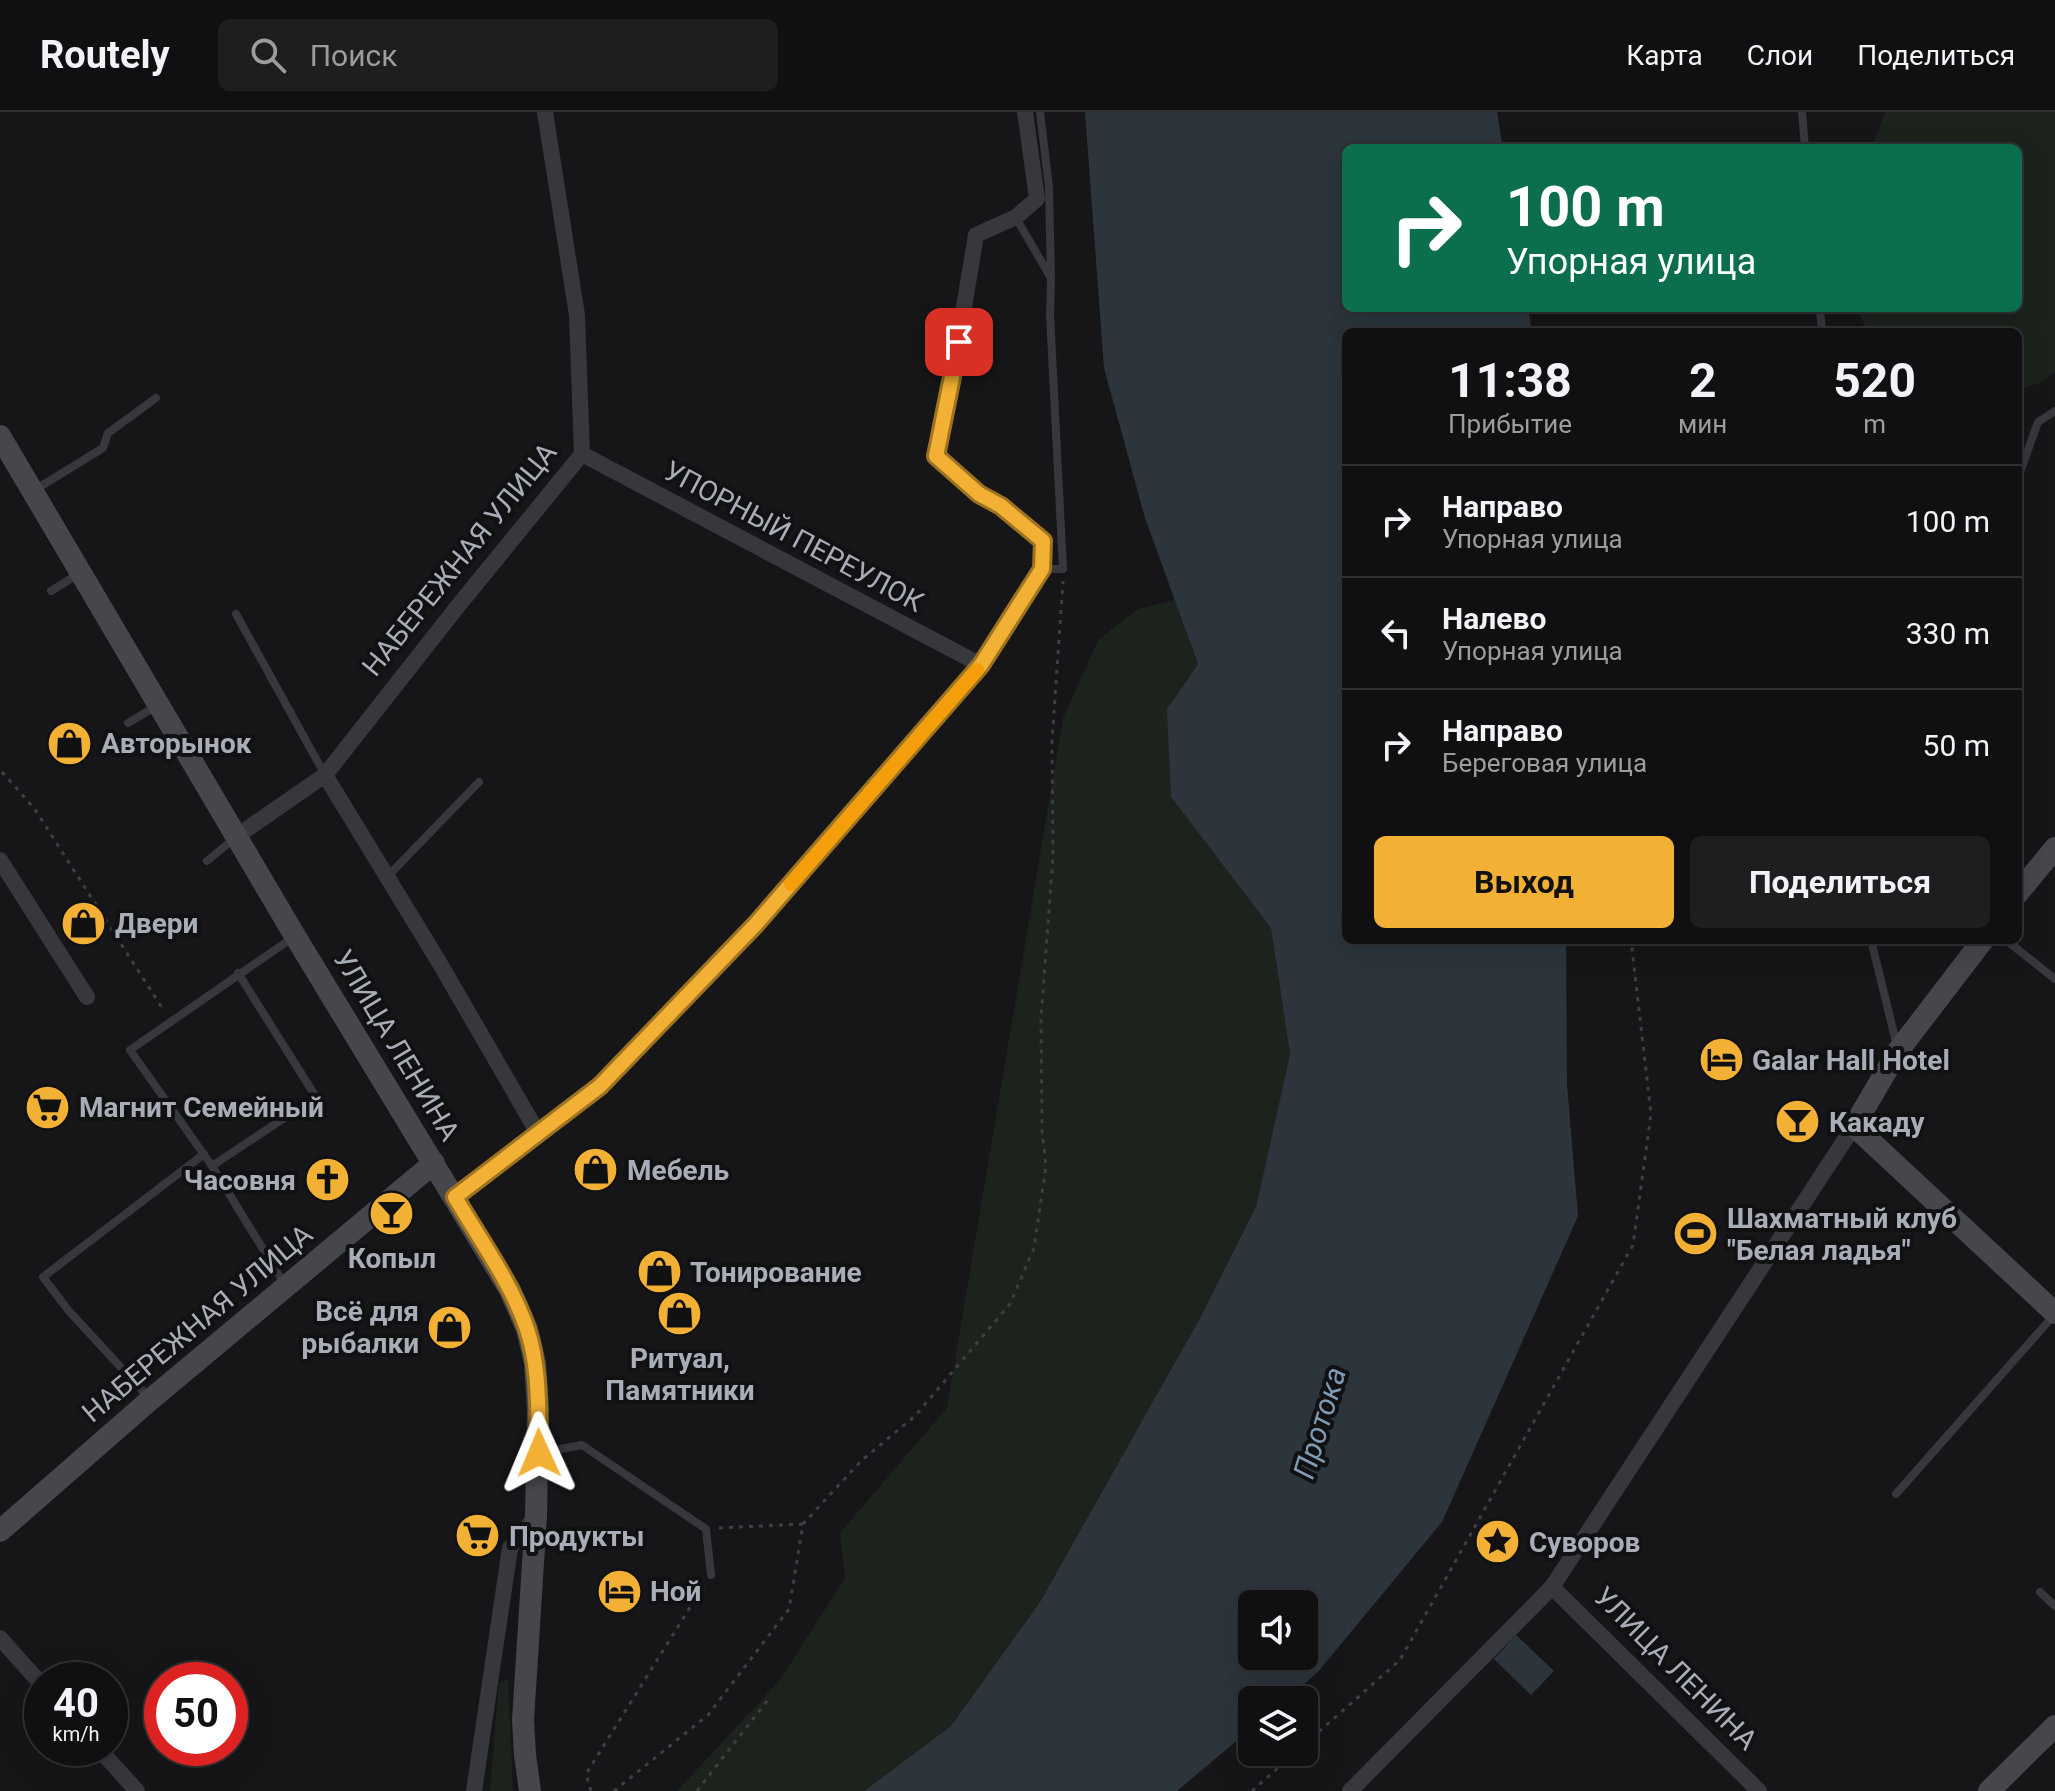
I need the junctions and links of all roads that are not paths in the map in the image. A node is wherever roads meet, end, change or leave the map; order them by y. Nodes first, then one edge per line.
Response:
1 (545, 112) edge
2 (1025, 112) edge
3 (1040, 112) edge
4 (1802, 112) edge
5 (1805, 144) edge
6 (1016, 217) junction
7 (1051, 278) junction
8 (156, 398) dead end
9 (2055, 411) edge
10 (0, 436) edge
11 (582, 454) junction
12 (2022, 467) edge
13 (32, 491) junction
14 (1042, 569) junction
15 (80, 573) junction
16 (51, 591) dead end
17 (236, 614) dead end
18 (981, 665) junction
19 (158, 704) junction
20 (128, 723) dead end
21 (325, 775) junction
22 (479, 782) dead end
23 (237, 836) junction
24 (2055, 848) edge
25 (0, 860) edge
26 (207, 861) dead end
27 (387, 877) junction
28 (2022, 888) edge
29 (295, 936) junction
30 (1872, 944) edge
31 (1980, 944) edge
32 (2011, 944) edge
33 (238, 973) junction
34 (2055, 979) edge
35 (87, 997) dead end
36 (1898, 1051) junction
37 (1854, 1126) junction
38 (538, 1133) junction
39 (204, 1154) junction
40 (434, 1163) junction
41 (212, 1166) junction
42 (455, 1197) junction
43 (286, 1287) junction
44 (2055, 1314) edge
45 (150, 1400) junction
46 (539, 1453) junction
47 (1896, 1494) dead end
48 (536, 1516) junction
49 (0, 1531) edge
50 (711, 1575) road end
51 (1552, 1587) junction
52 (2040, 1592) dead end
53 (2055, 1606) edge
54 (0, 1638) edge
55 (24, 1665) edge
56 (2055, 1726) edge
57 (114, 1766) edge
58 (137, 1791) edge
59 (474, 1791) edge
60 (530, 1791) edge
61 (1350, 1791) edge
62 (1759, 1791) edge
63 (1989, 1791) edge

1 - 11 street, НАБЕРЕЖНАЯ УЛИЦА
2 - 6 street
3 - 7 lane
4 - 5 lane
6 - 7 lane
6 - 14 street
7 - 14 lane
8 - 13 lane
9 - 12 lane
10 - 13 main road, УЛИЦА ЛЕНИНА
11 - 18 street, УПОРНЫЙ ПЕРЕУЛОК
11 - 21 street, НАБЕРЕЖНАЯ УЛИЦА
13 - 15 main road, УЛИЦА ЛЕНИНА
14 - 18 street
15 - 16 lane
15 - 19 main road, УЛИЦА ЛЕНИНА
17 - 21 lane
18 - 38 street
19 - 20 lane
19 - 23 main road, УЛИЦА ЛЕНИНА
21 - 23 street, НАБЕРЕЖНАЯ УЛИЦА
21 - 27 street
22 - 27 lane
23 - 26 lane
23 - 29 main road, УЛИЦА ЛЕНИНА
24 - 28 main road
25 - 35 street
27 - 38 street
29 - 33 lane
29 - 40 main road, УЛИЦА ЛЕНИНА
30 - 36 lane
31 - 36 main road
32 - 34 lane
33 - 39 lane
33 - 41 lane
36 - 37 main road
37 - 44 main road
37 - 51 street
38 - 42 street
39 - 41 lane
39 - 45 lane
40 - 42 main road, УЛИЦА ЛЕНИНА
40 - 43 main road, НАБЕРЕЖНАЯ УЛИЦА
41 - 43 lane
42 - 46 main road, УЛИЦА ЛЕНИНА
43 - 45 main road, НАБЕРЕЖНАЯ УЛИЦА
44 - 47 lane
45 - 49 main road, НАБЕРЕЖНАЯ УЛИЦА
46 - 48 main road, УЛИЦА ЛЕНИНА
46 - 50 lane
48 - 59 street
48 - 60 main road, УЛИЦА ЛЕНИНА
51 - 61 street
51 - 62 street, УЛИЦА ЛЕНИНА
52 - 53 lane
54 - 55 street
56 - 63 main road
57 - 58 street

